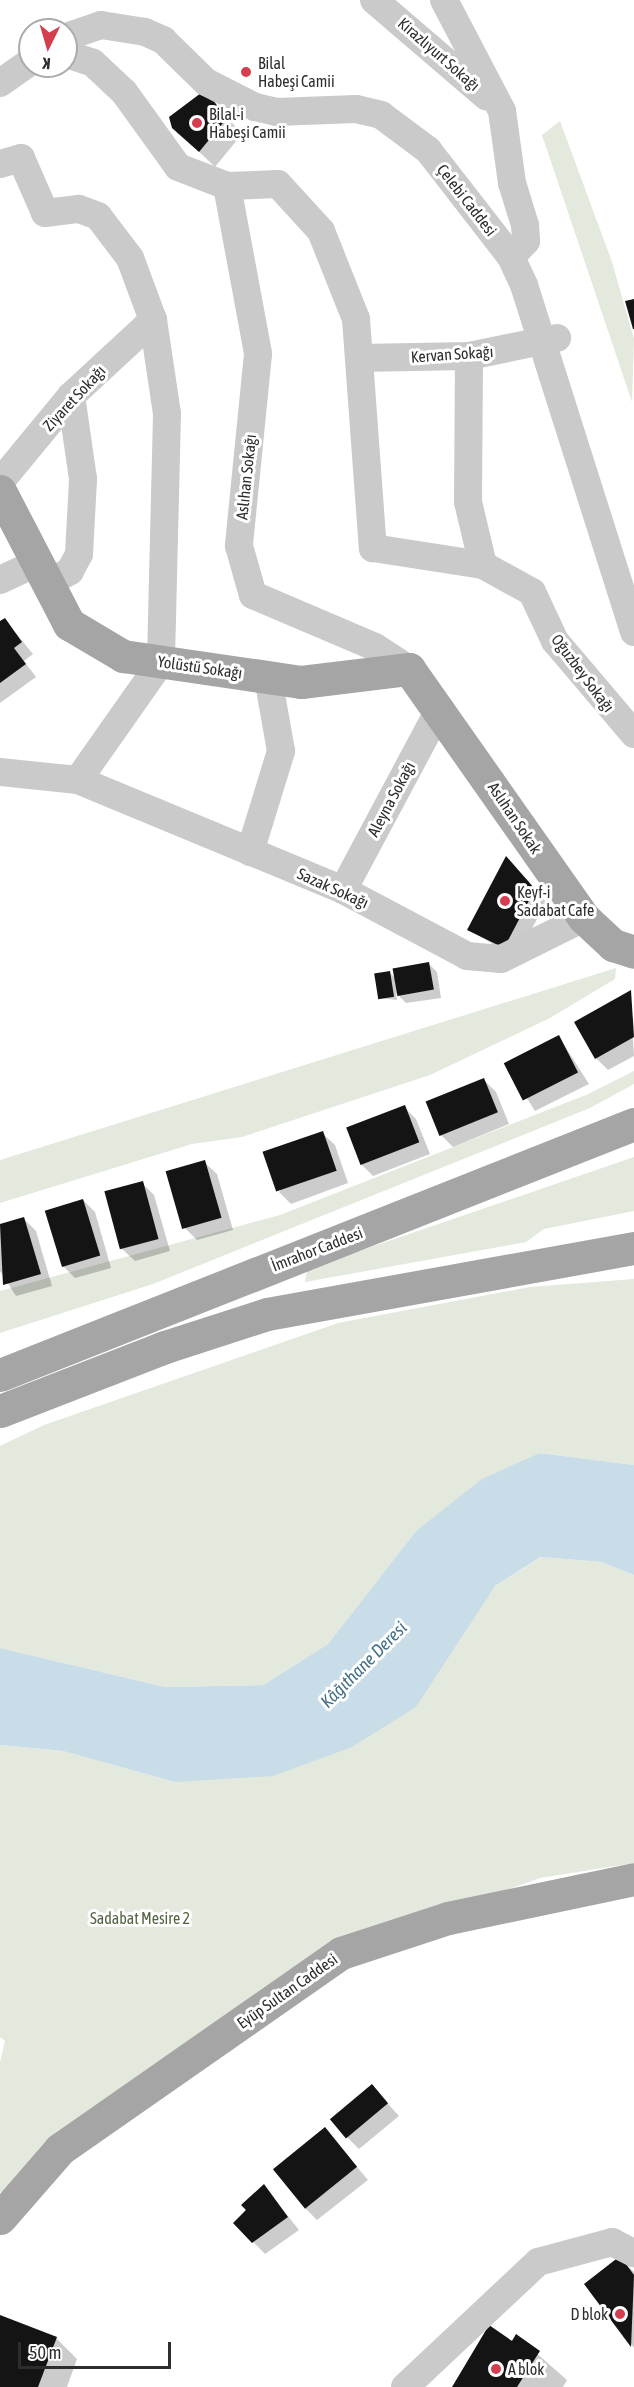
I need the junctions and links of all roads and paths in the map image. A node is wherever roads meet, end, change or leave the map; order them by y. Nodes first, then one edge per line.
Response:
1 (374, 0) edge
2 (444, 0) edge
3 (78, 22) edge
4 (78, 33) edge
5 (18, 57) edge
6 (78, 58) edge
7 (0, 68) edge
8 (18, 70) edge
9 (0, 83) edge
10 (502, 111) junction
11 (0, 164) edge
12 (227, 186) junction
13 (516, 253) junction
14 (153, 320) junction
15 (551, 340) junction
16 (469, 356) junction
17 (359, 358) junction
18 (71, 396) junction
19 (0, 482) edge
20 (0, 491) edge
21 (483, 565) junction
22 (41, 574) junction
23 (634, 577) edge
24 (0, 580) edge
25 (634, 632) edge
26 (161, 662) junction
27 (409, 669) junction
28 (268, 677) junction
29 (440, 708) junction
30 (634, 734) edge
31 (0, 772) edge
32 (78, 780) junction
33 (0, 782) edge
34 (250, 852) junction
35 (343, 890) junction
36 (584, 918) junction
37 (634, 952) edge
38 (632, 1130) edge
39 (634, 1231) edge
40 (634, 1248) edge
41 (587, 1254) junction
42 (38, 1361) junction
43 (0, 1366) edge
44 (0, 1375) edge
45 (0, 1411) edge
46 (634, 1879) edge
47 (0, 2218) edge
48 (634, 2253) edge
49 (405, 2387) edge

1 - 10 street, Kirazlıyurt Sokağı
2 - 10 street
3 - 13 street, Çelebi Caddesi
4 - 13 street, Çelebi Caddesi
5 - 7 street
6 - 12 street
8 - 9 street
10 - 13 street
11 - 14 street
12 - 17 street
12 - 27 street, Aslıhan Sokağı
13 - 15 street, Çelebi Caddesi
14 - 18 street, Ziyaret Sokağı
14 - 26 street
15 - 16 street, Kervan Sokağı
15 - 23 street, Çelebi Caddesi
15 - 25 street, Çelebi Caddesi
16 - 17 street, Kervan Sokağı
16 - 21 street
17 - 21 street
18 - 19 street, Ziyaret Sokağı
18 - 22 street
20 - 22 main road, Yolüstü Sokağı
21 - 30 street, Oğuzbey Sokağı
22 - 24 street
22 - 26 main road, Yolüstü Sokağı
26 - 28 main road, Yolüstü Sokağı
26 - 32 street
27 - 28 main road, Yolüstü Sokağı
27 - 29 main road, Aslıhan Sokak
28 - 34 street
29 - 35 street, Aleyna Sokağı
29 - 36 main road, Aslıhan Sokak
31 - 32 street, Sazak Sokağı
32 - 33 street, Sazak Sokağı
32 - 34 street, Sazak Sokağı
34 - 35 street, Sazak Sokağı
35 - 36 street, Sazak Sokağı
36 - 37 main road, Aslıhan Sokak
38 - 42 main road, İmrahor Caddesi
39 - 41 main road
40 - 41 main road
41 - 45 main road
42 - 43 main road
42 - 44 main road, İmrahor Caddesi
46 - 47 main road, Eyüp Sultan Caddesi
48 - 49 street

